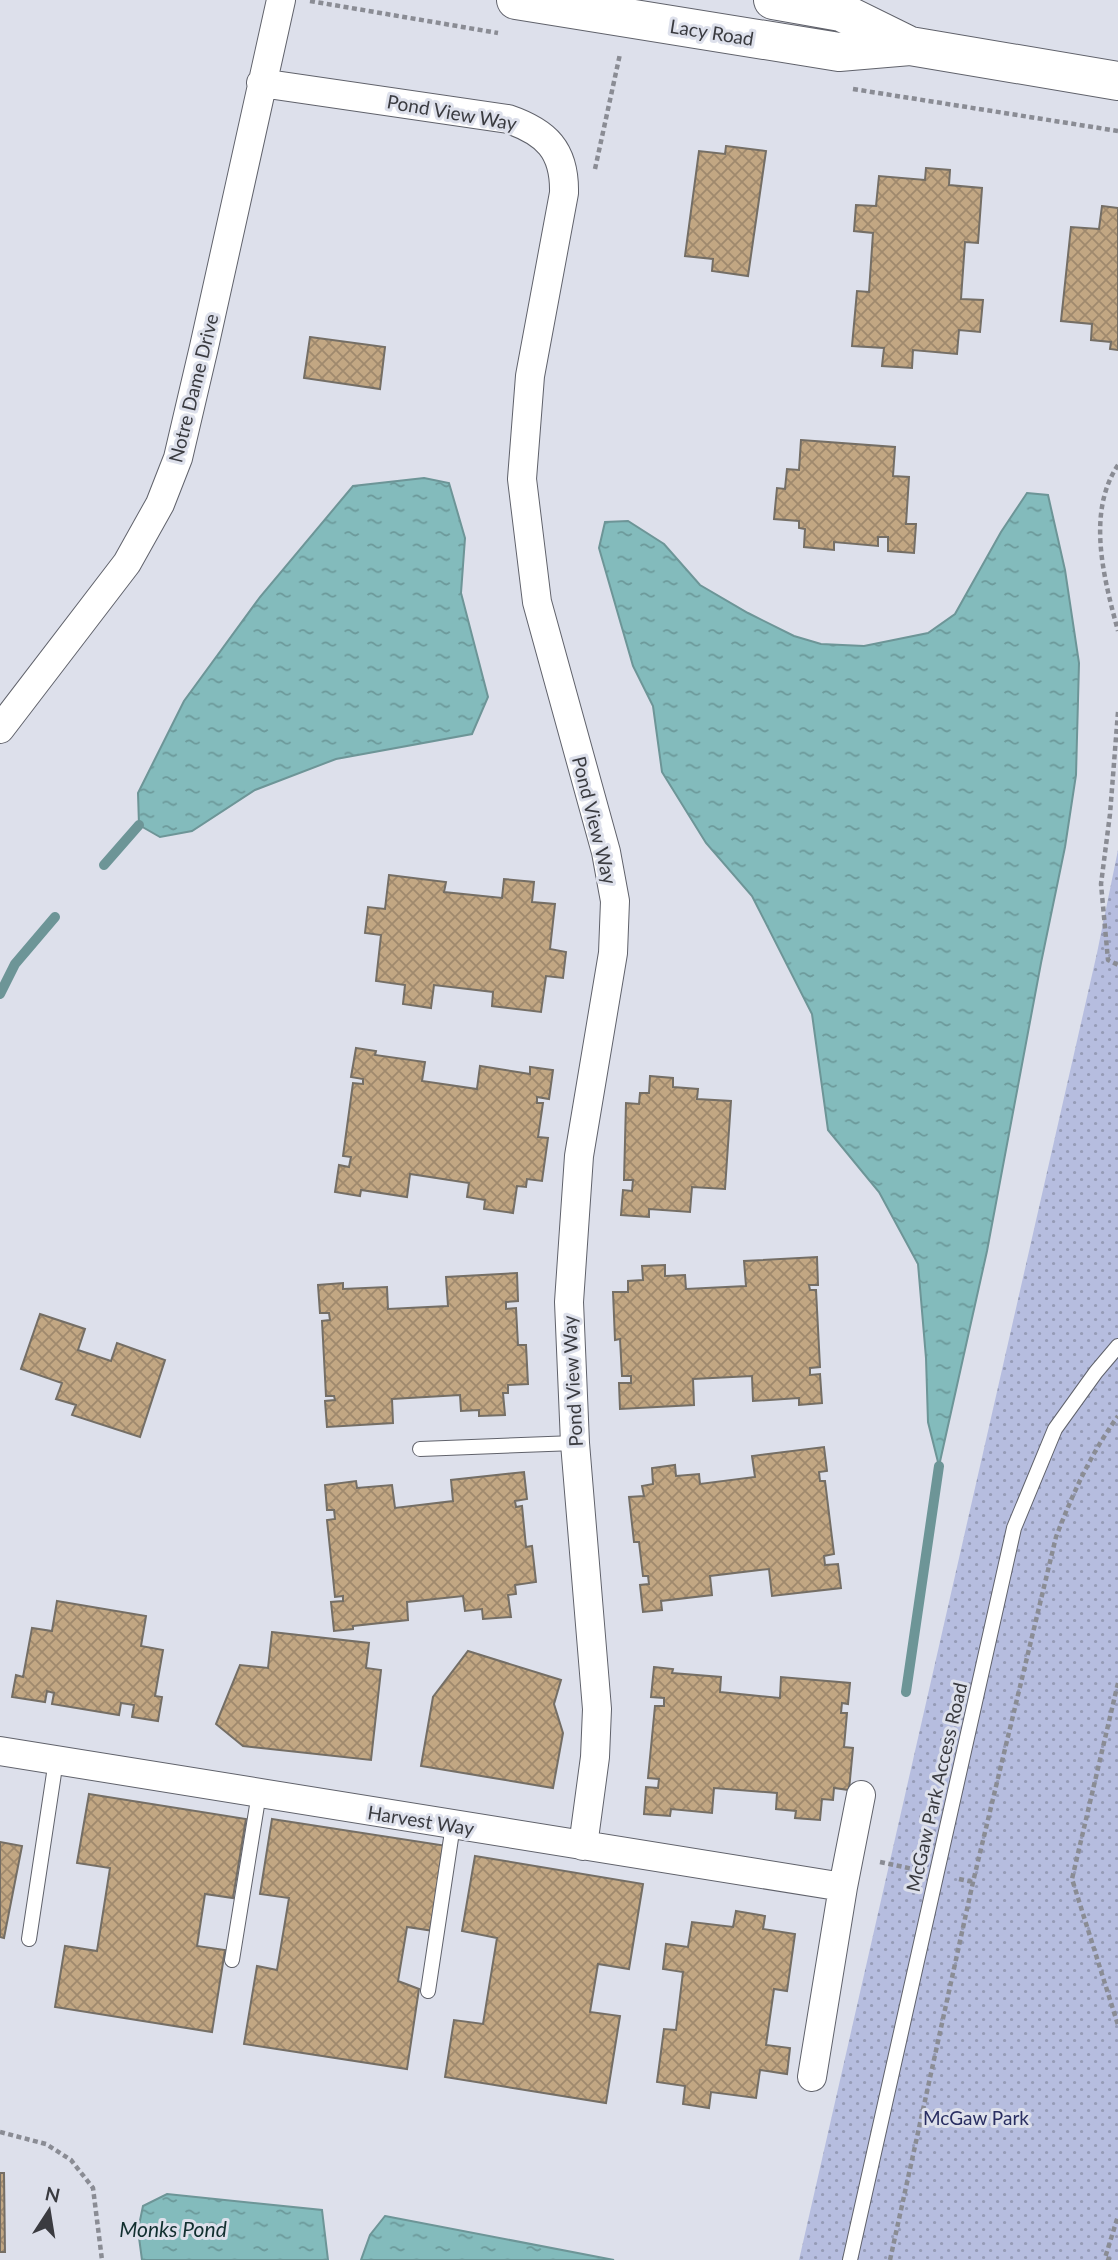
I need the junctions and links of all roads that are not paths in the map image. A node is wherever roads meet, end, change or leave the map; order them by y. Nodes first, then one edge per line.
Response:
1 (281, 0) edge
2 (516, 0) edge
3 (773, 0) edge
4 (910, 46) junction
5 (1118, 81) edge
6 (261, 83) junction
7 (0, 729) edge
8 (1118, 1346) edge
9 (575, 1443) junction
10 (420, 1450) dead end
11 (0, 1751) edge
12 (56, 1760) junction
13 (260, 1793) junction
14 (861, 1795) dead end
15 (453, 1825) junction
16 (583, 1846) junction
17 (843, 1887) junction
18 (29, 1938) dead end
19 (232, 1960) dead end
20 (428, 1991) dead end
21 (812, 2077) dead end
22 (850, 2260) edge

1 - 6 street, Notre Dame Drive
2 - 4 main road, Lacy Road
3 - 4 main road, Lacy Road
4 - 5 main road, Lacy Road
6 - 7 street, Notre Dame Drive
6 - 9 street, Pond View Way
8 - 22 lane, McGaw Park Access Road
9 - 10 lane
9 - 16 street, Pond View Way
11 - 12 street, Harvest Way
12 - 13 street, Harvest Way
12 - 18 lane
13 - 15 street, Harvest Way
13 - 19 lane
14 - 17 street
15 - 16 street, Harvest Way
15 - 20 lane
16 - 17 street, Harvest Way
17 - 21 street

